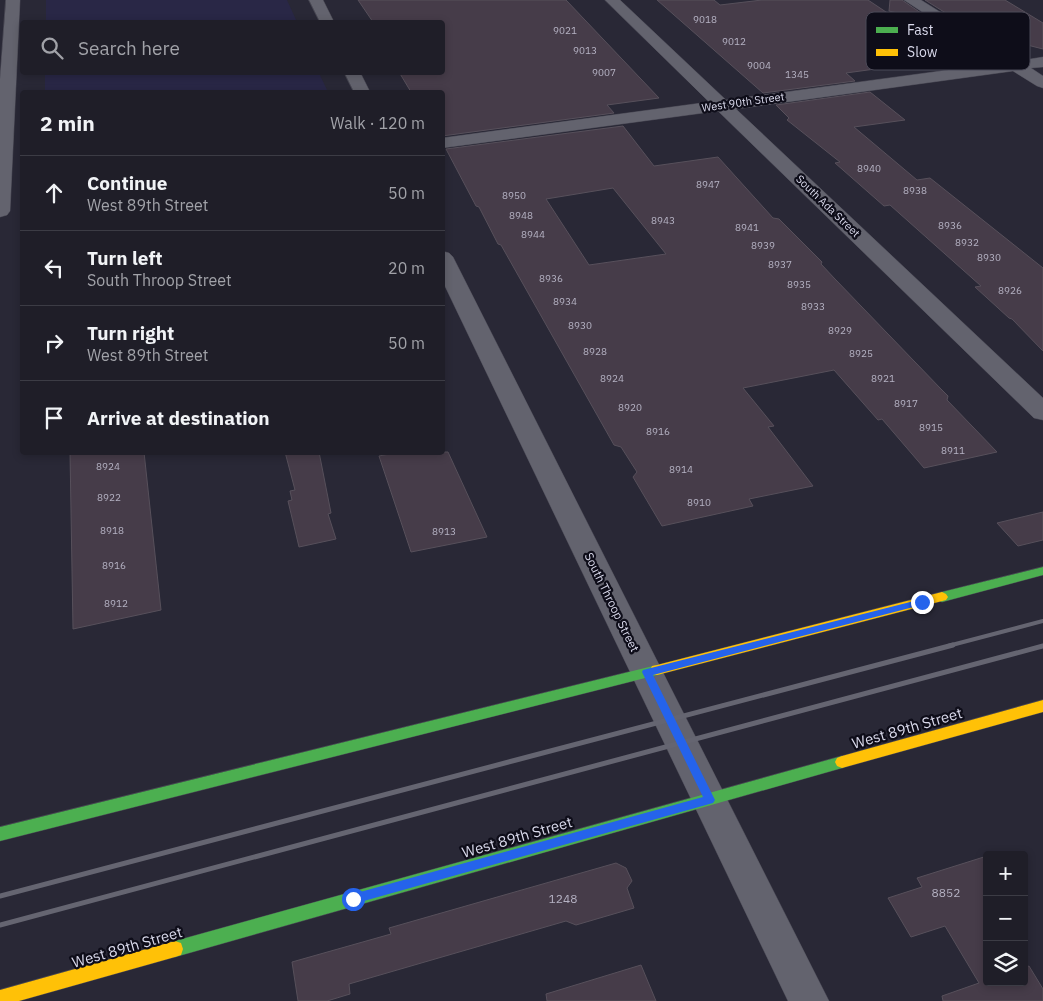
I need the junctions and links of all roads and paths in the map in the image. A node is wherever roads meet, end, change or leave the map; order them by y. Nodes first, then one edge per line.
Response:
1 (13, 0) edge
2 (316, 0) edge
3 (612, 0) edge
4 (911, 0) edge
5 (930, 12) edge
6 (326, 20) edge
7 (1043, 62) edge
8 (1030, 64) edge
9 (986, 70) edge
10 (1022, 70) edge
11 (354, 75) edge
12 (1043, 83) edge
13 (361, 90) edge
14 (722, 105) junction
15 (445, 143) edge
16 (20, 200) edge
17 (0, 205) edge
18 (445, 263) edge
19 (1043, 412) edge
20 (1043, 571) edge
21 (647, 672) junction
22 (1043, 706) edge
23 (709, 800) junction
24 (0, 834) edge
25 (0, 998) edge
26 (809, 1001) edge

1 - 17 street
2 - 6 street
3 - 14 street, South Ada Street
4 - 5 street
7 - 8 street, West 90th Street
9 - 14 street, West 90th Street
10 - 12 street
11 - 13 street
14 - 15 street, West 90th Street
14 - 19 street, South Ada Street
16 - 17 street
18 - 21 street, South Throop Street
20 - 21 street
21 - 23 street, South Throop Street
21 - 24 street
22 - 23 street, West 89th Street
23 - 25 street, West 89th Street
23 - 26 street, South Throop Street

